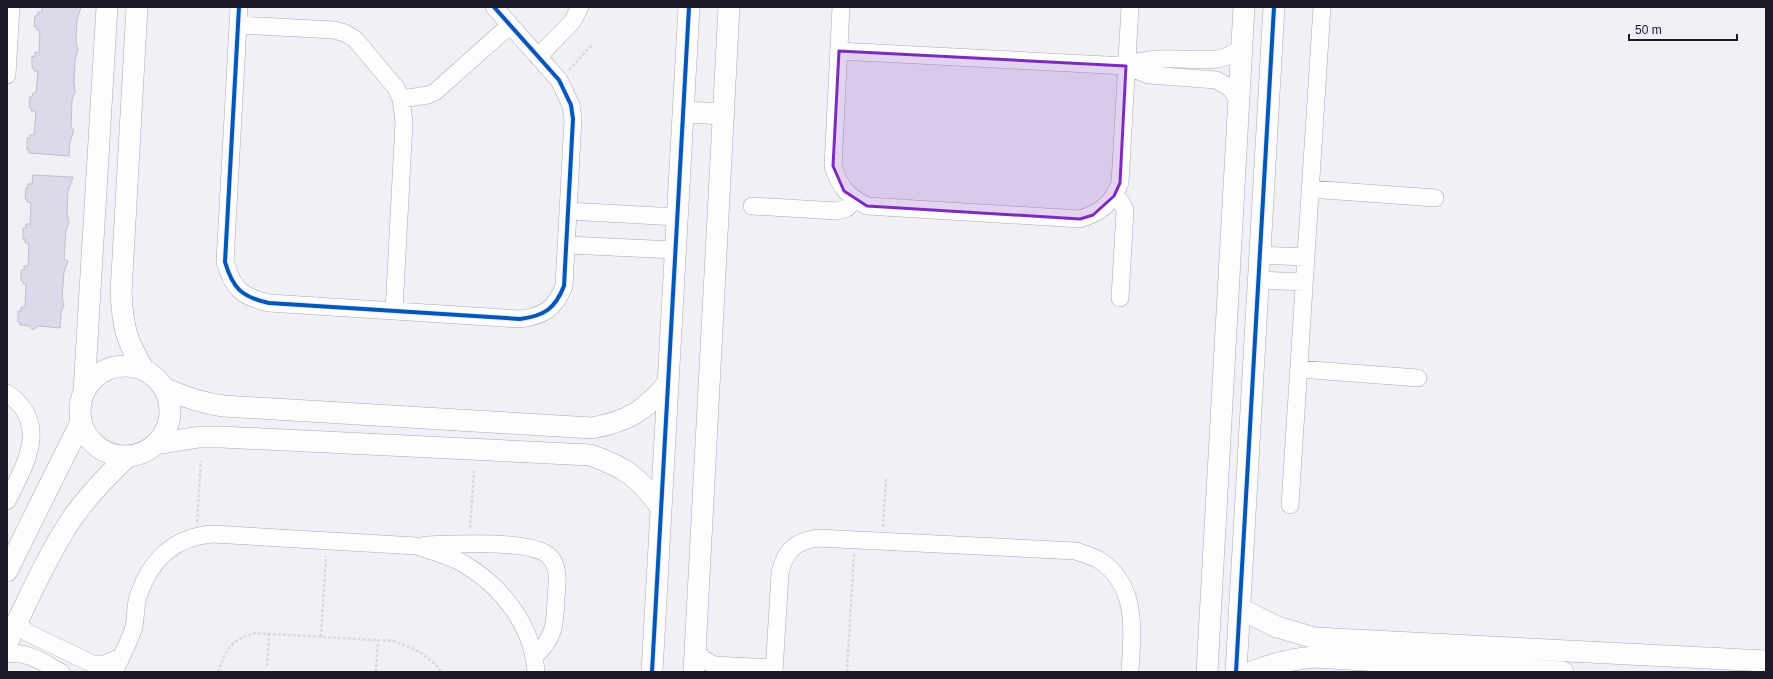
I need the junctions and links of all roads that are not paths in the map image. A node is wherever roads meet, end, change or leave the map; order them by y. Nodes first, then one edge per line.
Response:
1 (11, 7) edge
2 (107, 7) edge
3 (137, 7) edge
4 (239, 7) edge
5 (494, 7) edge
6 (580, 7) edge
7 (689, 7) edge
8 (729, 7) edge
9 (841, 7) edge
10 (1130, 7) edge
11 (1244, 7) edge
12 (1274, 7) edge
13 (1322, 7) edge
14 (510, 24) junction
15 (238, 25) junction
16 (1242, 48) junction
17 (839, 51) junction
18 (538, 57) junction
19 (1126, 66) junction
20 (7, 75) edge
21 (401, 99) junction
22 (1239, 100) junction
23 (683, 112) junction
24 (724, 114) junction
25 (1310, 189) junction
26 (1114, 196) junction
27 (1435, 198) dead end
28 (854, 200) junction
29 (752, 206) dead end
30 (568, 211) junction
31 (677, 216) junction
32 (566, 245) junction
33 (675, 250) junction
34 (1260, 255) junction
35 (1306, 257) junction
36 (1258, 280) junction
37 (1304, 282) junction
38 (1120, 298) dead end
39 (394, 310) junction
40 (1299, 368) junction
41 (144, 370) junction
42 (1224, 370) junction
43 (1253, 372) junction
44 (1418, 378) dead end
45 (668, 383) junction
46 (164, 388) junction
47 (84, 392) junction
48 (7, 393) edge
49 (81, 422) junction
50 (156, 444) junction
51 (128, 456) junction
52 (7, 501) edge
53 (1290, 505) dead end
54 (661, 508) junction
55 (416, 546) junction
56 (7, 569) edge
57 (1240, 608) junction
58 (19, 619) junction
59 (7, 643) edge
60 (695, 650) junction
61 (7, 654) edge
62 (1766, 661) edge
63 (536, 664) edge
64 (118, 665) edge
65 (774, 670) edge
66 (61, 672) edge
67 (652, 672) edge
68 (694, 672) edge
69 (1130, 672) edge
70 (1207, 672) edge
71 (1236, 672) edge
72 (1252, 672) edge
73 (1564, 672) edge

1 - 20 street
2 - 47 street
3 - 41 street
4 - 15 street
5 - 14 street
6 - 18 street
7 - 23 street
8 - 24 street
9 - 17 street
10 - 19 street
11 - 16 street
12 - 34 street
13 - 25 street
14 - 18 street
14 - 21 street
15 - 21 street
15 - 39 street
16 - 19 street
16 - 22 street
17 - 19 street
17 - 28 street
18 - 30 street
19 - 22 street
19 - 26 street
21 - 39 street
22 - 42 street
23 - 24 street
23 - 31 street
24 - 60 street
25 - 27 street
25 - 35 street
26 - 28 street
26 - 38 street
28 - 29 street
30 - 31 street
30 - 32 street
31 - 33 street
32 - 33 street
32 - 39 street
33 - 45 street
34 - 35 street
34 - 36 street
35 - 37 street
36 - 37 street
36 - 43 street
37 - 40 street
40 - 44 street
40 - 53 street
41 - 46 street
41 - 47 street
42 - 43 street
42 - 70 street
43 - 57 street
45 - 46 street
45 - 54 street
46 - 50 street
47 - 49 street
48 - 52 street
49 - 51 street
49 - 56 street
50 - 51 street
50 - 54 street
51 - 58 street
54 - 67 street
55 - 63 street
55 - 63 street
55 - 64 street
57 - 62 street
57 - 71 street
58 - 59 street
58 - 64 street
60 - 65 street
60 - 68 street
61 - 66 street
65 - 69 street
72 - 73 street

